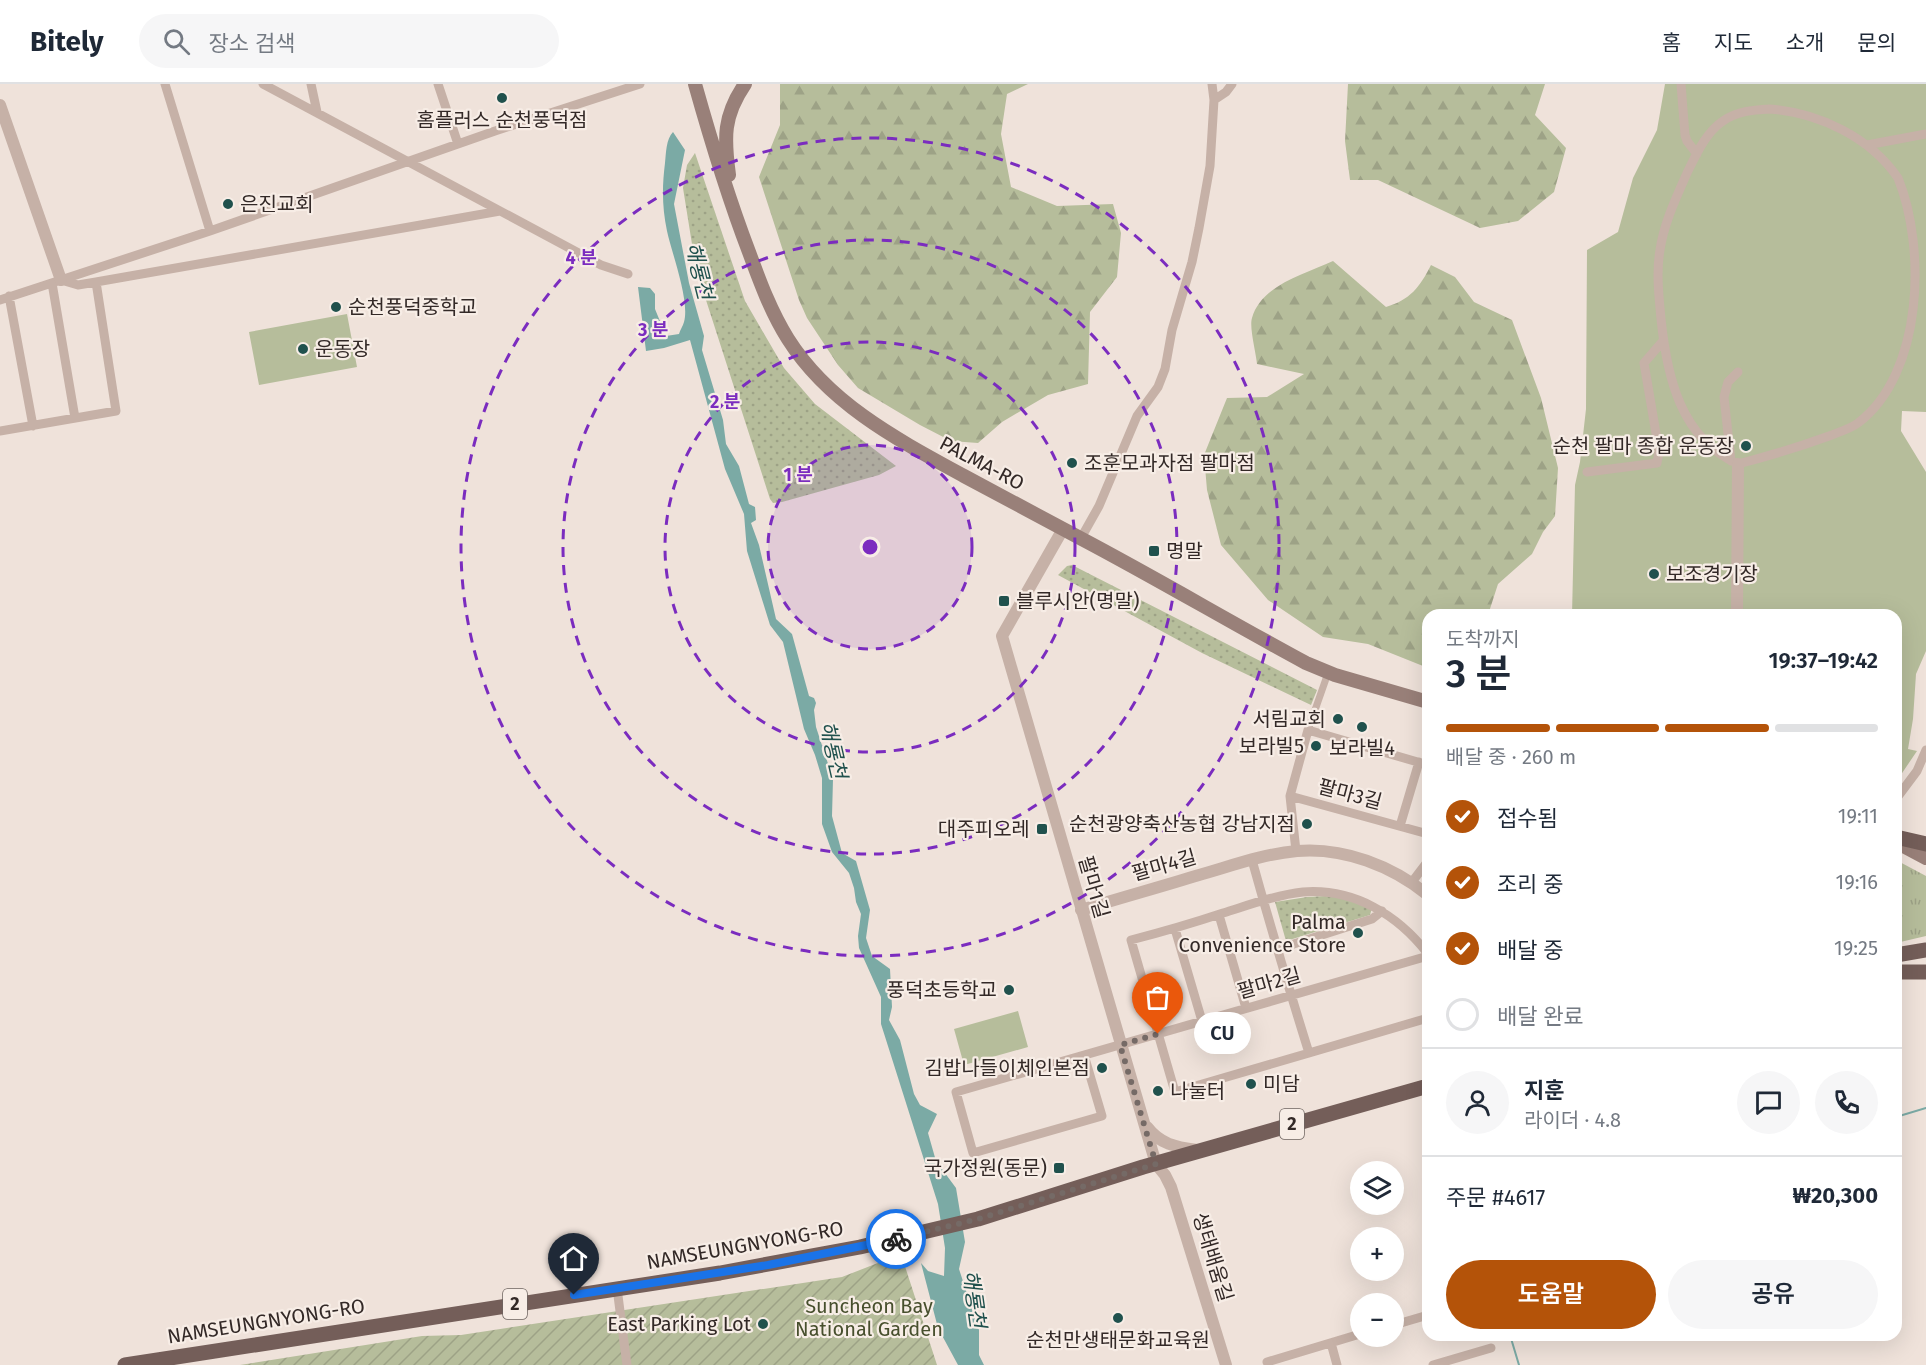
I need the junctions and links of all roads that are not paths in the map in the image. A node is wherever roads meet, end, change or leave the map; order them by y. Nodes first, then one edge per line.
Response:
1 (165, 84) edge
2 (263, 84) edge
3 (310, 84) edge
4 (438, 84) edge
5 (640, 84) edge
6 (695, 84) edge
7 (745, 84) edge
8 (1212, 84) edge
9 (1232, 84) edge
10 (1681, 84) edge
11 (1214, 100) junction
12 (0, 105) edge
13 (317, 112) junction
14 (1926, 134) edge
15 (458, 144) junction
16 (1866, 146) junction
17 (1697, 154) junction
18 (410, 162) junction
19 (732, 207) junction
20 (500, 211) junction
21 (210, 231) junction
22 (628, 274) dead end
23 (56, 281) junction
24 (96, 282) junction
25 (5, 298) edge
26 (1663, 341) junction
27 (1738, 372) dead end
28 (75, 418) junction
29 (33, 426) junction
30 (0, 431) edge
31 (1734, 462) junction
32 (1587, 472) dead end
33 (1063, 529) junction
34 (1081, 538) junction
35 (1737, 609) edge
36 (1328, 673) junction
37 (1422, 700) edge
38 (1308, 730) junction
39 (1926, 750) edge
40 (1422, 763) edge
41 (1422, 766) edge
42 (1902, 791) edge
43 (1290, 796) junction
44 (1400, 826) junction
45 (1422, 832) edge
46 (1902, 838) edge
47 (1926, 844) edge
48 (1902, 845) edge
49 (1296, 851) junction
50 (1926, 858) edge
51 (1252, 860) junction
52 (1422, 869) edge
53 (1412, 882) junction
54 (1422, 890) edge
55 (1263, 901) junction
56 (1081, 910) junction
57 (1382, 911) junction
58 (1220, 915) junction
59 (1175, 928) junction
60 (1422, 948) edge
61 (1278, 949) junction
62 (1926, 950) edge
63 (1902, 954) edge
64 (1422, 957) edge
65 (1902, 972) edge
66 (1926, 972) edge
67 (1291, 995) junction
68 (1246, 1008) junction
69 (1422, 1020) edge
70 (1202, 1021) junction
71 (1158, 1034) junction
72 (1120, 1045) junction
73 (1309, 1053) junction
74 (1084, 1055) junction
75 (1422, 1088) edge
76 (1143, 1122) junction
77 (1201, 1150) junction
78 (1156, 1164) junction
79 (617, 1288) junction
80 (1422, 1317) edge
81 (1404, 1322) edge
82 (1350, 1337) edge
83 (1331, 1343) junction
84 (1491, 1348) dead end
85 (1267, 1362) dead end
86 (125, 1365) edge
87 (627, 1365) edge
88 (1226, 1365) edge
89 (1337, 1365) edge
90 (1433, 1365) edge

1 - 21 street
2 - 13 street
3 - 13 street
4 - 15 street
5 - 15 street
6 - 19 main road, PALMA-RO
7 - 19 main road
8 - 11 street
9 - 11 street
10 - 17 street
11 - 34 street
12 - 23 street
13 - 18 street
14 - 16 street
15 - 18 street
16 - 17 street
16 - 31 street
17 - 26 street
18 - 20 street
18 - 21 street
19 - 33 main road, PALMA-RO
20 - 22 street
20 - 24 street
21 - 23 street
23 - 24 street
23 - 25 street
23 - 28 street
24 - 28 street
25 - 29 street
26 - 31 street
26 - 32 street
27 - 31 street
28 - 29 street
29 - 30 street
31 - 35 street
33 - 34 main road, PALMA-RO
33 - 56 street, 팔마1길
34 - 36 main road, PALMA-RO
36 - 37 main road, PALMA-RO
36 - 38 street
38 - 40 street
38 - 43 street
39 - 42 street
41 - 44 street, 팔마3길
43 - 44 street, 팔마3길
43 - 49 street
44 - 45 street, 팔마3길
46 - 47 main road
48 - 50 main road
49 - 51 street, 팔마4길
49 - 53 street, 팔마4길
51 - 55 street
51 - 56 street, 팔마4길
52 - 53 street
53 - 54 street, 팔마4길
55 - 57 street
55 - 58 street
55 - 61 street
56 - 72 street, 팔마1길
57 - 60 street
57 - 61 street
58 - 59 street
58 - 68 street
59 - 70 street
59 - 71 street
61 - 67 street
62 - 63 main road
64 - 67 street, 팔마2길
65 - 66 main road
67 - 68 street, 팔마2길
67 - 73 street
68 - 70 street, 팔마2길
69 - 73 street
70 - 71 street, 팔마2길
71 - 72 street, 팔마2길
71 - 73 street
72 - 74 street, 팔마2길
72 - 76 street, 팔마1길
74 - 74 street, 팔마2길
75 - 77 main road, NAMSEUNGNYONG-RO / 2
76 - 77 street
76 - 78 street, 팔마1길
77 - 78 main road, NAMSEUNGNYONG-RO / 2
78 - 79 main road, NAMSEUNGNYONG-RO / 2
78 - 88 street, 생태배움길
79 - 86 main road, NAMSEUNGNYONG-RO / 2
79 - 87 street
80 - 81 street
82 - 83 street
83 - 85 street
83 - 89 street
84 - 90 street

